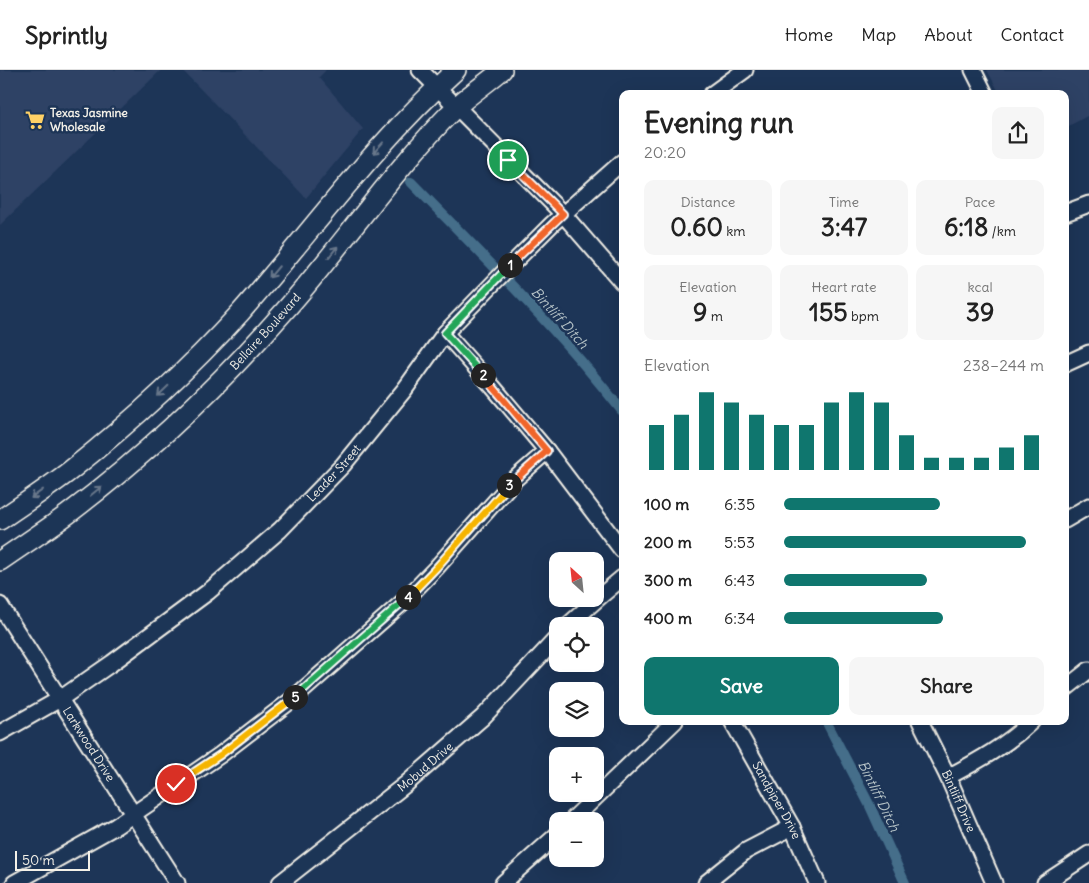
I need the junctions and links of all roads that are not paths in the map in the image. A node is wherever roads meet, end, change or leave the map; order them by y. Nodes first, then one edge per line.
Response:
1 (420, 70) edge
2 (456, 70) edge
3 (502, 70) edge
4 (744, 70) edge
5 (973, 70) edge
6 (436, 88) junction
7 (717, 90) edge
8 (983, 90) edge
9 (456, 108) junction
10 (397, 127) junction
11 (419, 148) junction
12 (619, 165) edge
13 (1089, 204) edge
14 (1069, 212) edge
15 (563, 214) junction
16 (619, 279) edge
17 (445, 333) junction
18 (1089, 353) edge
19 (1069, 362) edge
20 (547, 451) junction
21 (1089, 506) edge
22 (1069, 518) edge
23 (0, 520) edge
24 (619, 546) edge
25 (0, 561) edge
26 (619, 580) edge
27 (0, 605) edge
28 (577, 617) edge
29 (549, 647) edge
30 (1089, 670) edge
31 (1069, 686) edge
32 (60, 699) junction
33 (671, 725) edge
34 (734, 725) edge
35 (922, 725) edge
36 (1027, 725) edge
37 (0, 733) edge
38 (948, 777) junction
39 (580, 812) edge
40 (133, 814) junction
41 (792, 827) junction
42 (549, 842) edge
43 (1089, 854) edge
44 (14, 883) edge
45 (177, 883) edge
46 (280, 883) edge
47 (502, 883) edge
48 (706, 883) edge
49 (817, 883) edge
50 (994, 883) edge
51 (1045, 883) edge

1 - 6 street
2 - 6 main road
3 - 9 main road, Bellaire Boulevard
4 - 7 street
5 - 8 street
6 - 9 street
6 - 10 main road
9 - 11 main road, Bellaire Boulevard
9 - 15 street
10 - 11 main road
10 -> 23 main road
25 -> 11 main road, Bellaire Boulevard
12 - 15 street, Leader Street
13 - 14 street
15 - 16 street
15 - 17 street, Leader Street
17 - 20 street
17 - 32 street, Leader Street
18 - 19 street
20 - 24 street
20 - 40 street
21 - 22 street
26 - 28 street
27 - 32 street, Larkwood Drive
29 - 46 street, Mobud Drive
30 - 31 street
32 - 37 street, Leader Street
32 - 40 street, Larkwood Drive
33 - 39 street
34 - 41 street, Sandpiper Drive
35 - 38 street, Bintliff Drive
36 - 38 street
38 - 50 street, Bintliff Drive
40 - 44 street
40 - 45 street, Larkwood Drive
41 - 48 street
41 - 49 street, Sandpiper Drive
42 - 47 street
43 - 51 street

